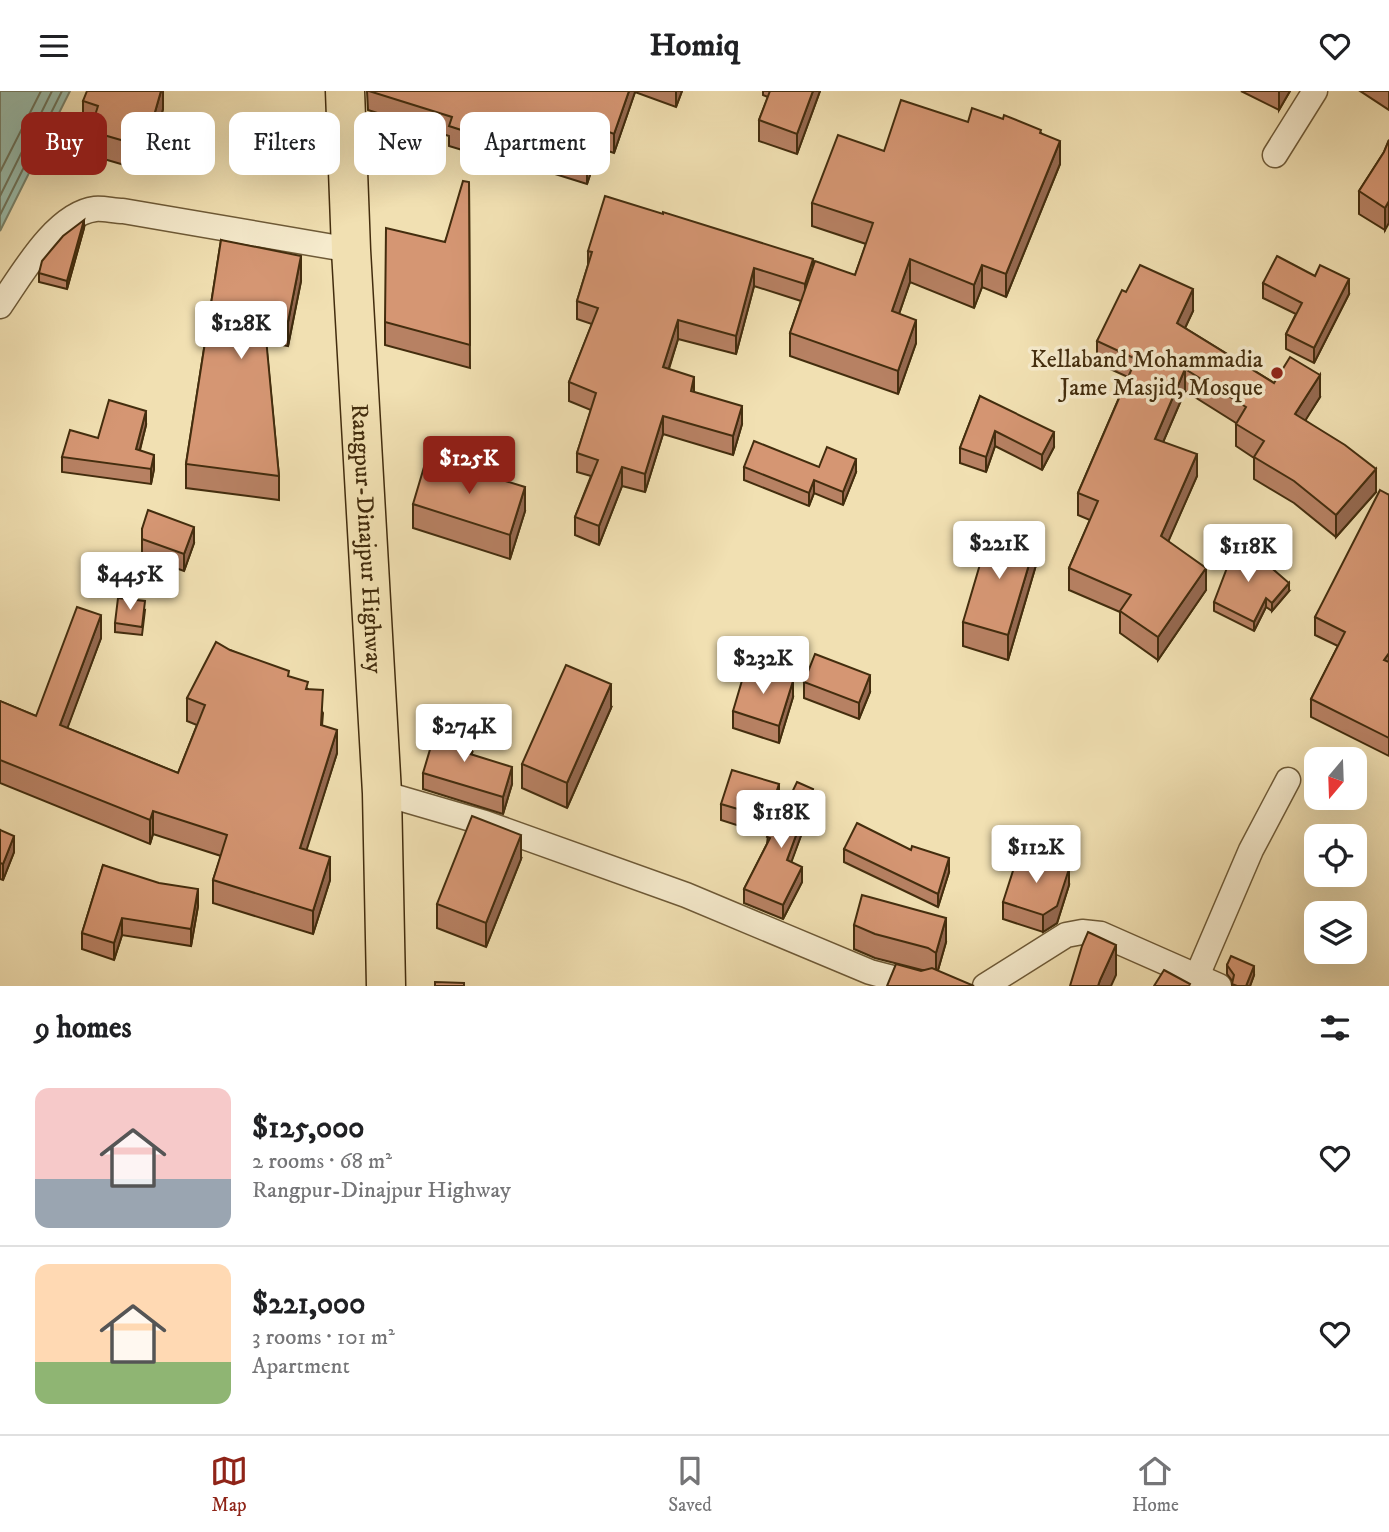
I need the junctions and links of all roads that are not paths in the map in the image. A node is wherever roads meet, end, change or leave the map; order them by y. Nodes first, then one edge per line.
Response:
1 (345, 91) edge
2 (1315, 91) edge
3 (1275, 155) dead end
4 (351, 250) junction
5 (0, 306) edge
6 (1288, 780) dead end
7 (382, 793) junction
8 (1208, 981) edge
9 (386, 986) edge
10 (925, 986) edge
11 (985, 986) edge

1 - 4 highway, Rangpur-Dinajpur Highway
2 - 3 street
4 - 5 street
4 - 7 highway, Rangpur-Dinajpur Highway
6 - 8 street
7 - 9 highway, Rangpur-Dinajpur Highway
7 - 10 street
8 - 11 street

